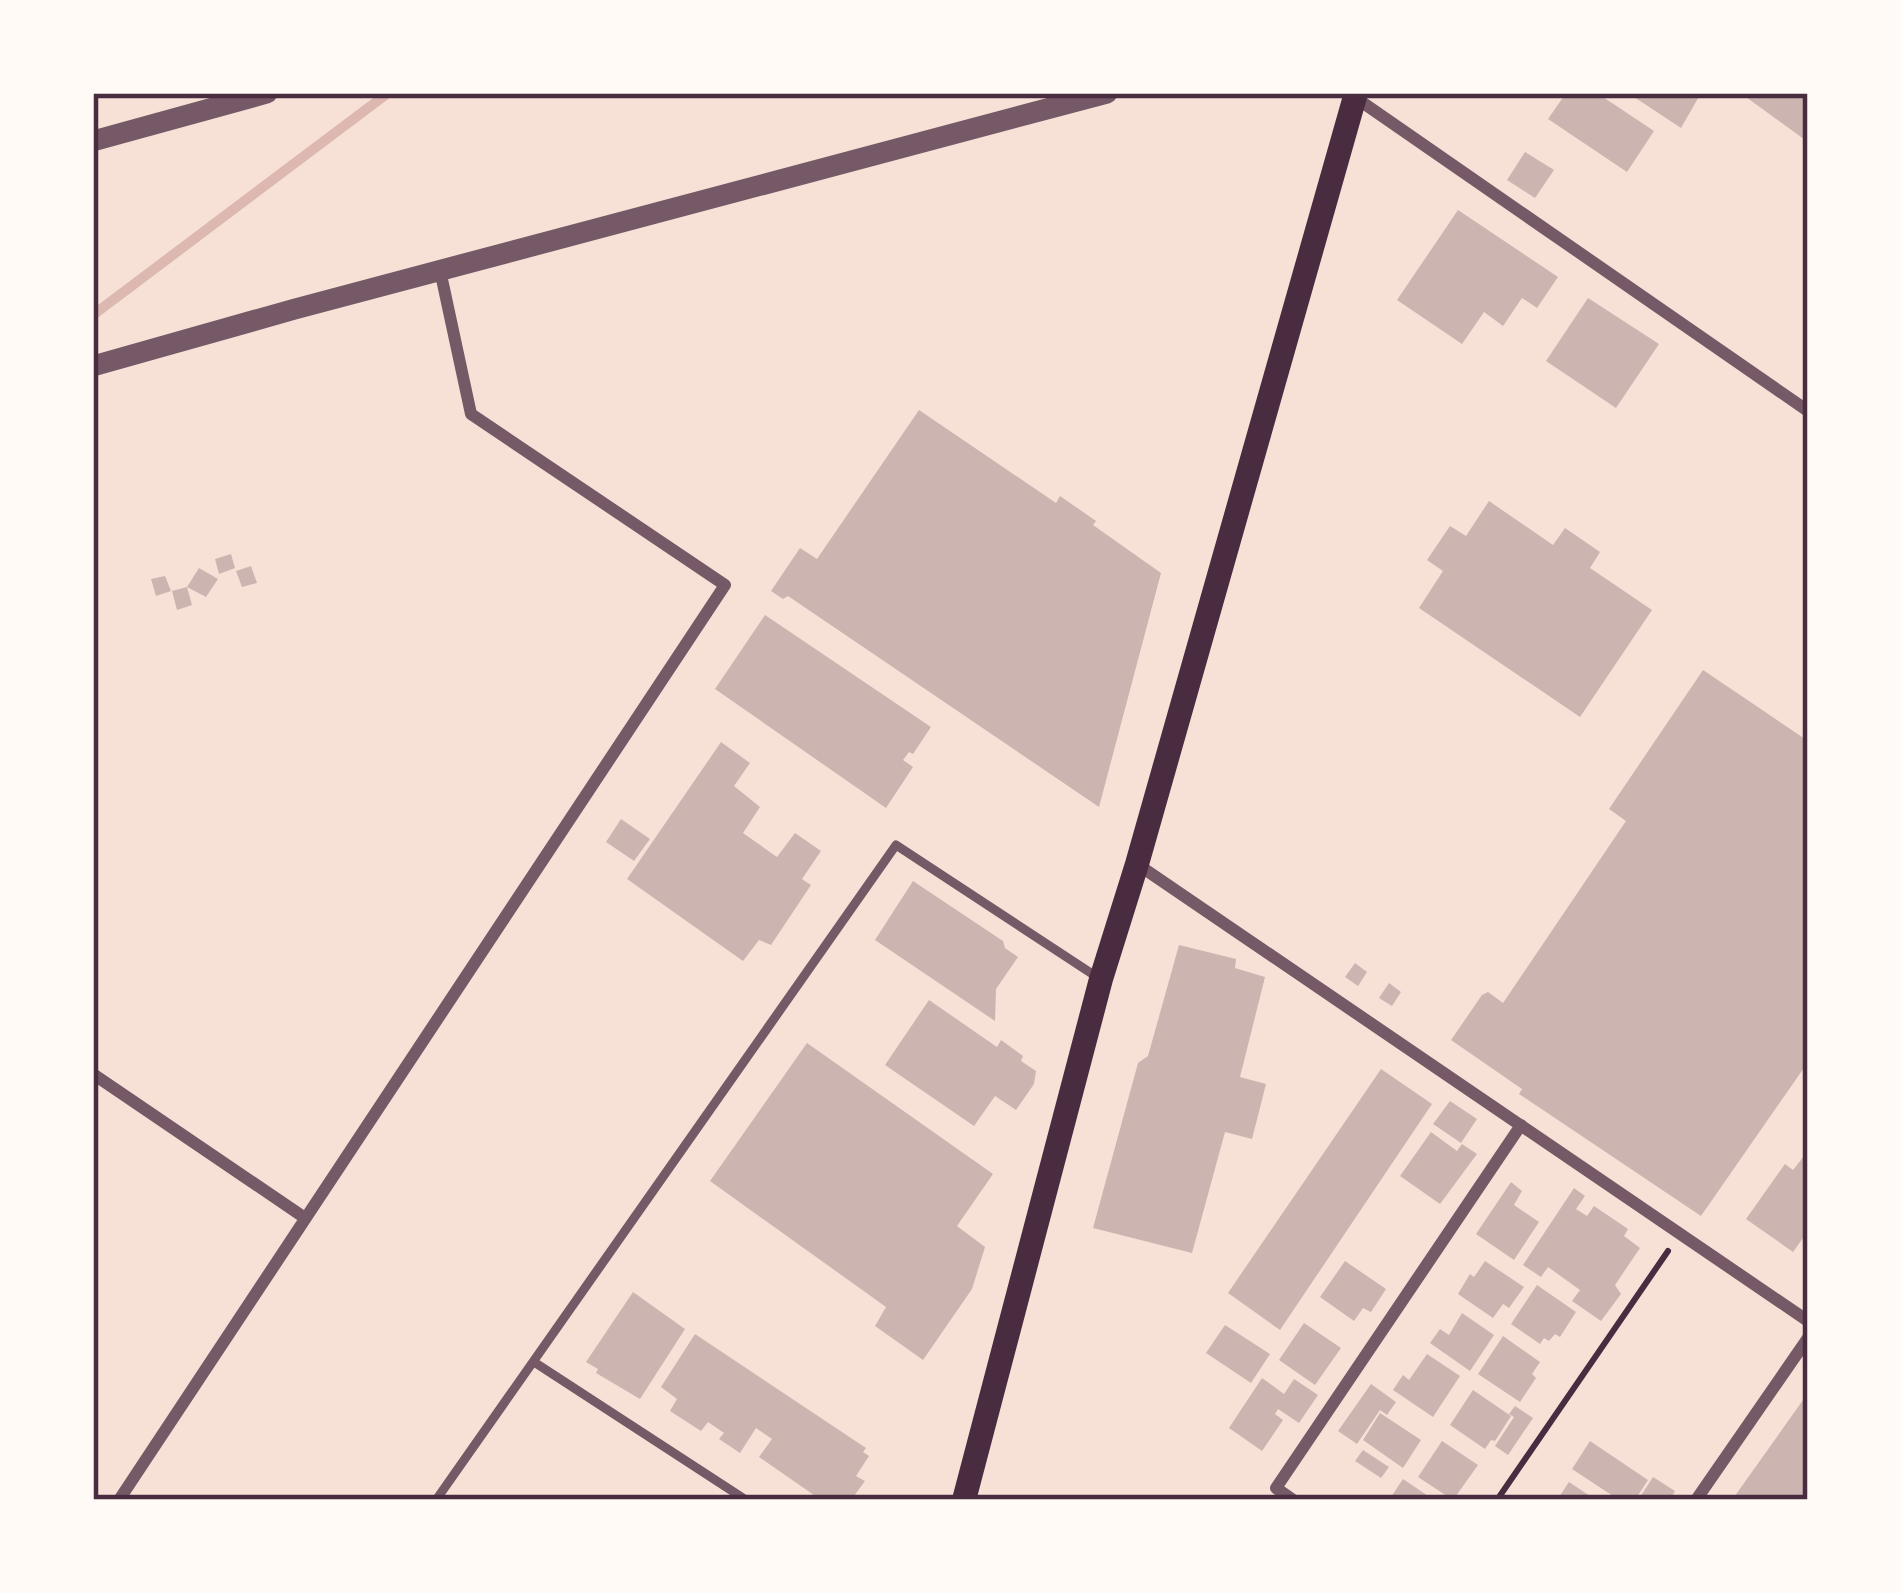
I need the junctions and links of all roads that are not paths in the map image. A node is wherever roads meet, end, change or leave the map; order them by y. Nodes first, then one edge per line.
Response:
1 (267, 93) edge
2 (1107, 93) edge
3 (1355, 95) edge
4 (93, 141) edge
5 (440, 270) junction
6 (93, 366) edge
7 (1808, 411) edge
8 (1137, 864) junction
9 (1100, 979) junction
10 (94, 1078) edge
11 (1521, 1125) junction
12 (305, 1218) junction
13 (1808, 1322) edge
14 (1808, 1338) edge
15 (534, 1362) junction
16 (119, 1500) edge
17 (436, 1500) edge
18 (746, 1500) edge
19 (964, 1500) edge
20 (1293, 1500) edge
21 (1696, 1500) edge

1 - 4 street
2 - 5 street
3 - 7 street
3 - 8 main road
5 - 6 street
5 - 12 street
8 - 9 main road
8 - 11 street
9 - 15 lane
9 - 19 main road
10 - 12 street
11 - 13 street
11 - 20 street
12 - 16 street
14 - 21 street
15 - 17 lane
15 - 18 lane

